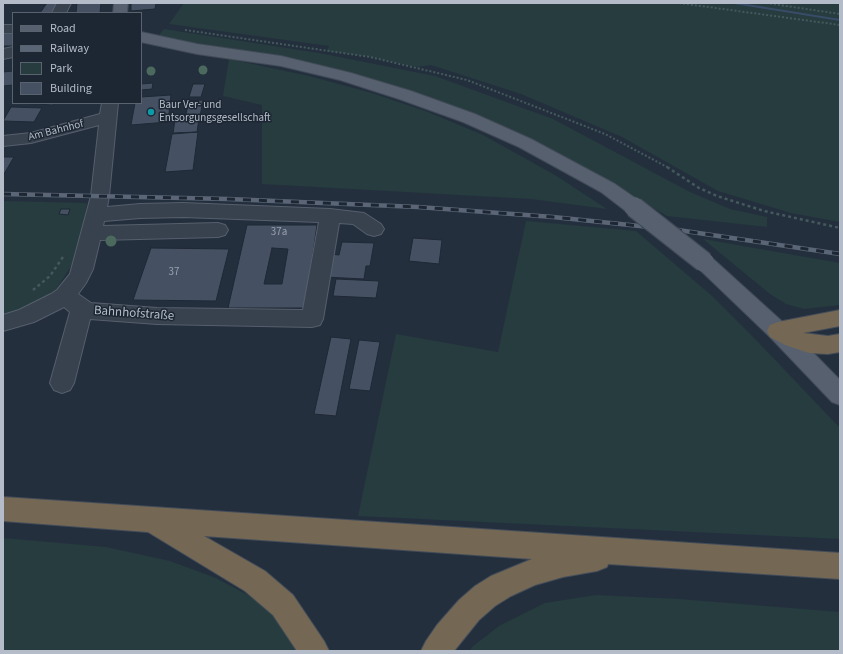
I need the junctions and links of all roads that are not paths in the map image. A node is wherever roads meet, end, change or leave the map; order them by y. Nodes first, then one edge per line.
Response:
1 (64, 3) edge
2 (60, 12) edge
3 (142, 38) edge
4 (109, 110) edge
5 (3, 141) edge
6 (330, 216) junction
7 (94, 224) junction
8 (218, 230) dead end
9 (374, 230) dead end
10 (65, 296) junction
11 (82, 309) junction
12 (840, 318) edge
13 (3, 323) edge
14 (778, 331) junction
15 (840, 343) edge
16 (62, 383) dead end
17 (840, 395) edge
18 (3, 509) edge
19 (151, 519) junction
20 (630, 552) junction
21 (840, 566) edge
22 (314, 651) edge
23 (436, 651) edge

1 - 2 street
3 - 14 main road, bridge
4 - 5 street, Am Bahnhof
4 - 7 street
6 - 7 street
6 - 9 street
6 - 11 street, Bahnhofstraße
7 - 8 street
7 - 10 street
10 - 11 street, Bahnhofstraße
10 - 13 street
11 - 16 street
12 - 14 highway
14 - 15 highway
14 - 17 main road
18 - 19 highway
19 - 20 highway
19 - 22 highway
20 - 21 highway
20 - 23 highway

